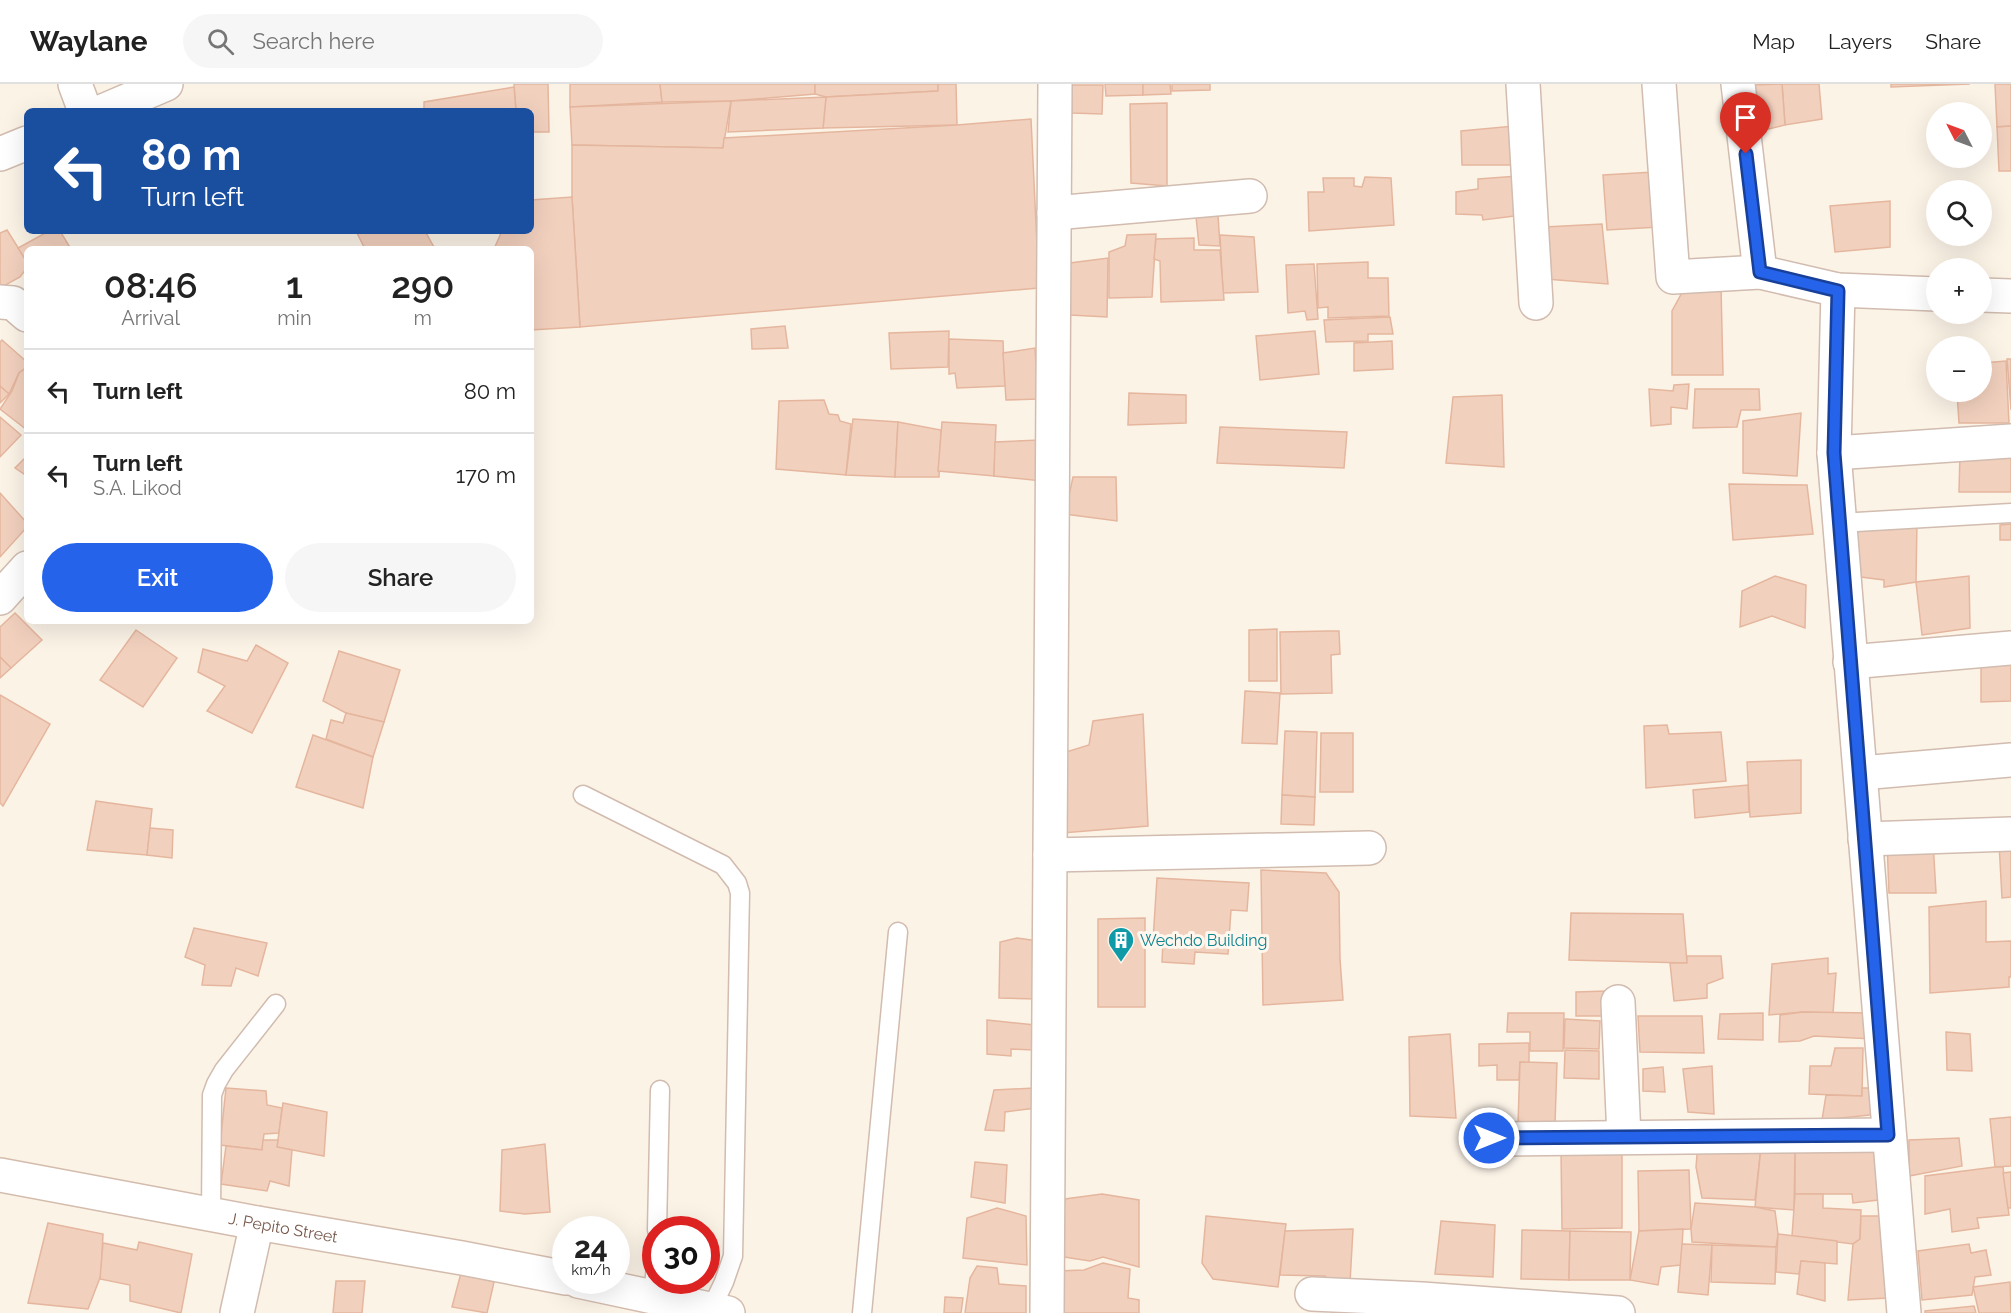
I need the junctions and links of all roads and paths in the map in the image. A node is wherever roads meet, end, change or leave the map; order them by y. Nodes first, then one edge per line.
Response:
1 (75, 84) edge
2 (166, 84) edge
3 (1055, 84) edge
4 (1523, 84) edge
5 (1659, 84) edge
6 (1738, 84) edge
7 (84, 108) edge
8 (110, 108) edge
9 (24, 144) edge
10 (0, 154) edge
11 (1250, 196) dead end
12 (1054, 213) junction
13 (1760, 272) junction
14 (1838, 291) junction
15 (1926, 294) edge
16 (1992, 295) edge
17 (2011, 296) edge
18 (0, 302) edge
19 (1536, 303) dead end
20 (24, 312) edge
21 (2011, 441) edge
22 (1834, 453) junction
23 (2011, 513) edge
24 (1839, 523) junction
25 (24, 571) edge
26 (0, 598) edge
27 (2011, 648) edge
28 (1850, 663) junction
29 (2011, 760) edge
30 (1861, 773) junction
31 (582, 795) dead end
32 (2011, 834) edge
33 (1865, 839) junction
34 (1369, 848) dead end
35 (1050, 855) junction
36 (898, 932) dead end
37 (1618, 1002) dead end
38 (276, 1004) dead end
39 (660, 1090) dead end
40 (1888, 1135) junction
41 (1624, 1137) junction
42 (1489, 1138) dead end
43 (0, 1175) edge
44 (211, 1214) junction
45 (657, 1216) edge
46 (257, 1223) junction
47 (552, 1275) edge
48 (680, 1294) edge
49 (1312, 1294) dead end
50 (1421, 1306) edge
51 (716, 1312) edge
52 (237, 1313) edge
53 (862, 1313) edge
54 (1047, 1313) edge
55 (1618, 1313) edge
56 (1904, 1313) edge

1 - 7 street
2 - 8 street
3 - 12 street
4 - 19 street
5 - 13 street
6 - 13 street
9 - 10 street
11 - 12 street
12 - 35 street
13 - 14 street
14 - 15 street
14 - 22 street
16 - 17 street
18 - 20 street
21 - 22 street
22 - 24 street
23 - 24 lane
24 - 28 street
25 - 26 street
27 - 28 street
28 - 30 street
29 - 30 street
30 - 33 street
31 - 51 lane
32 - 33 street
33 - 40 street
34 - 35 street
35 - 54 street
36 - 53 lane
37 - 41 street
38 - 44 lane
39 - 45 lane
40 - 41 street
40 - 56 street
41 - 42 street
43 - 44 street, J. Pepito Street
44 - 46 street, J. Pepito Street
46 - 47 street, J. Pepito Street
46 - 52 street
48 - 51 street
49 - 50 street
50 - 55 street

